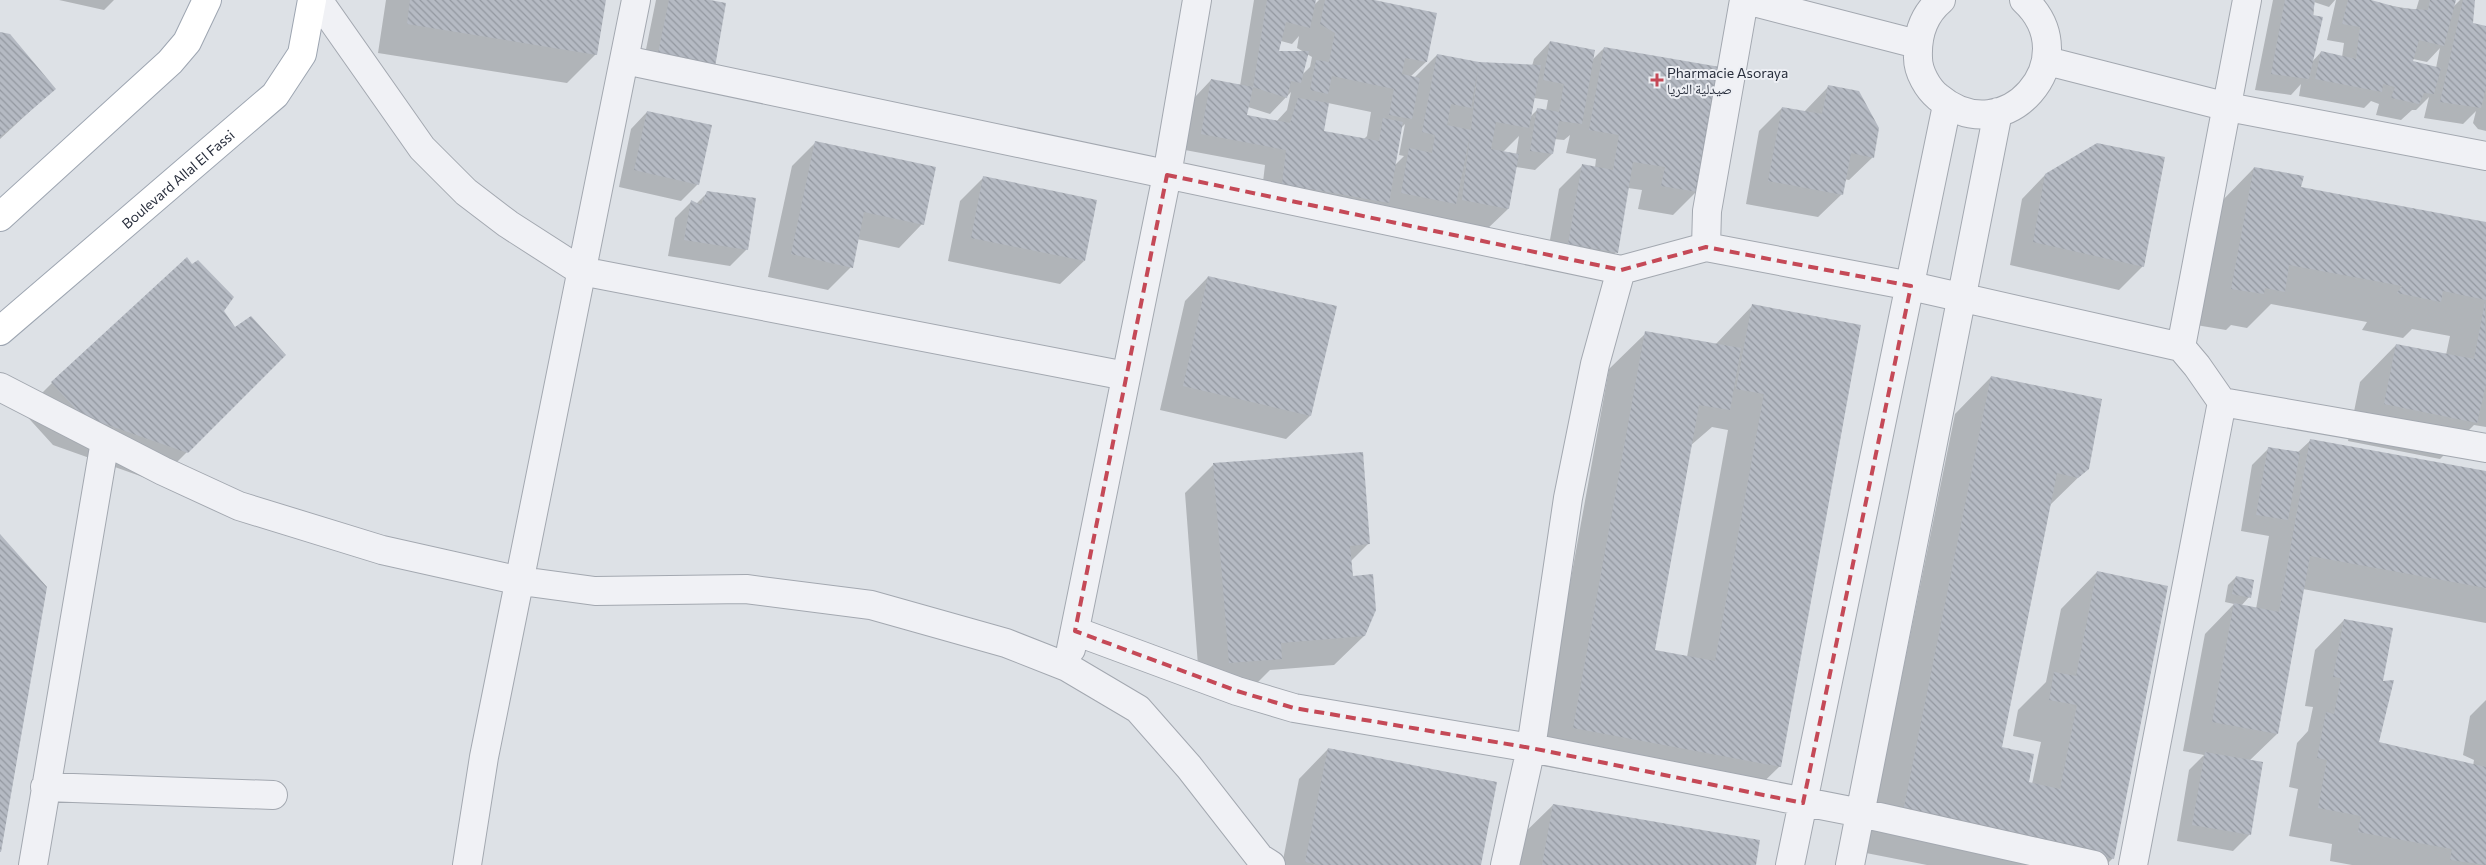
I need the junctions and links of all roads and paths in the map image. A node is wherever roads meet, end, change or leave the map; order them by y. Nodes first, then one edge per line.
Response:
1 (312, 0) edge
2 (318, 0) edge
3 (636, 0) edge
4 (1197, 0) edge
5 (1745, 0) edge
6 (1941, 0) edge
7 (2024, 0) edge
8 (2247, 0) edge
9 (200, 2) edge
10 (1917, 44) junction
11 (625, 60) junction
12 (2047, 61) junction
13 (1947, 105) junction
14 (2228, 106) junction
15 (1998, 112) junction
16 (2486, 156) edge
17 (1167, 175) junction
18 (0, 217) edge
19 (1706, 247) junction
20 (1621, 270) junction
21 (581, 271) junction
22 (1911, 286) junction
23 (1963, 297) junction
24 (0, 331) edge
25 (2181, 348) junction
26 (1126, 376) junction
27 (0, 387) edge
28 (2222, 402) junction
29 (106, 442) junction
30 (2486, 448) edge
31 (521, 580) junction
32 (1075, 632) junction
33 (1067, 667) junction
34 (1531, 748) junction
35 (45, 787) junction
36 (272, 794) dead end
37 (1803, 803) junction
38 (1861, 813) junction
39 (33, 865) edge
40 (467, 865) edge
41 (1271, 865) edge
42 (1506, 865) edge
43 (1790, 865) edge
44 (1850, 865) edge
45 (2094, 865) edge
46 (2133, 865) edge

1 - 24 main road, Boulevard Allal El Fassi
2 - 21 street
3 - 11 street
4 - 17 street
5 - 10 street
5 - 19 street
6 - 10 street
7 - 12 street
8 - 14 street
9 - 18 main road
10 - 13 street
11 - 17 street
11 - 21 street
12 - 14 street
12 - 15 street
13 - 15 street
13 - 22 street
14 - 16 street
14 - 25 street
15 - 23 street
17 - 20 street
17 - 26 street
19 - 20 street
19 - 22 street
20 - 34 street
21 - 26 street
21 - 31 street
22 - 23 street
22 - 37 street
23 - 25 street
23 - 38 street
25 - 28 street
26 - 32 street
27 - 29 street
28 - 30 street
28 - 46 street
29 - 31 street
29 - 35 street
31 - 33 street
31 - 40 street
32 - 33 street
32 - 34 street
33 - 41 street
34 - 37 street
34 - 42 street
35 - 36 street
35 - 39 street
37 - 38 street
37 - 43 street
38 - 44 street
38 - 45 street

